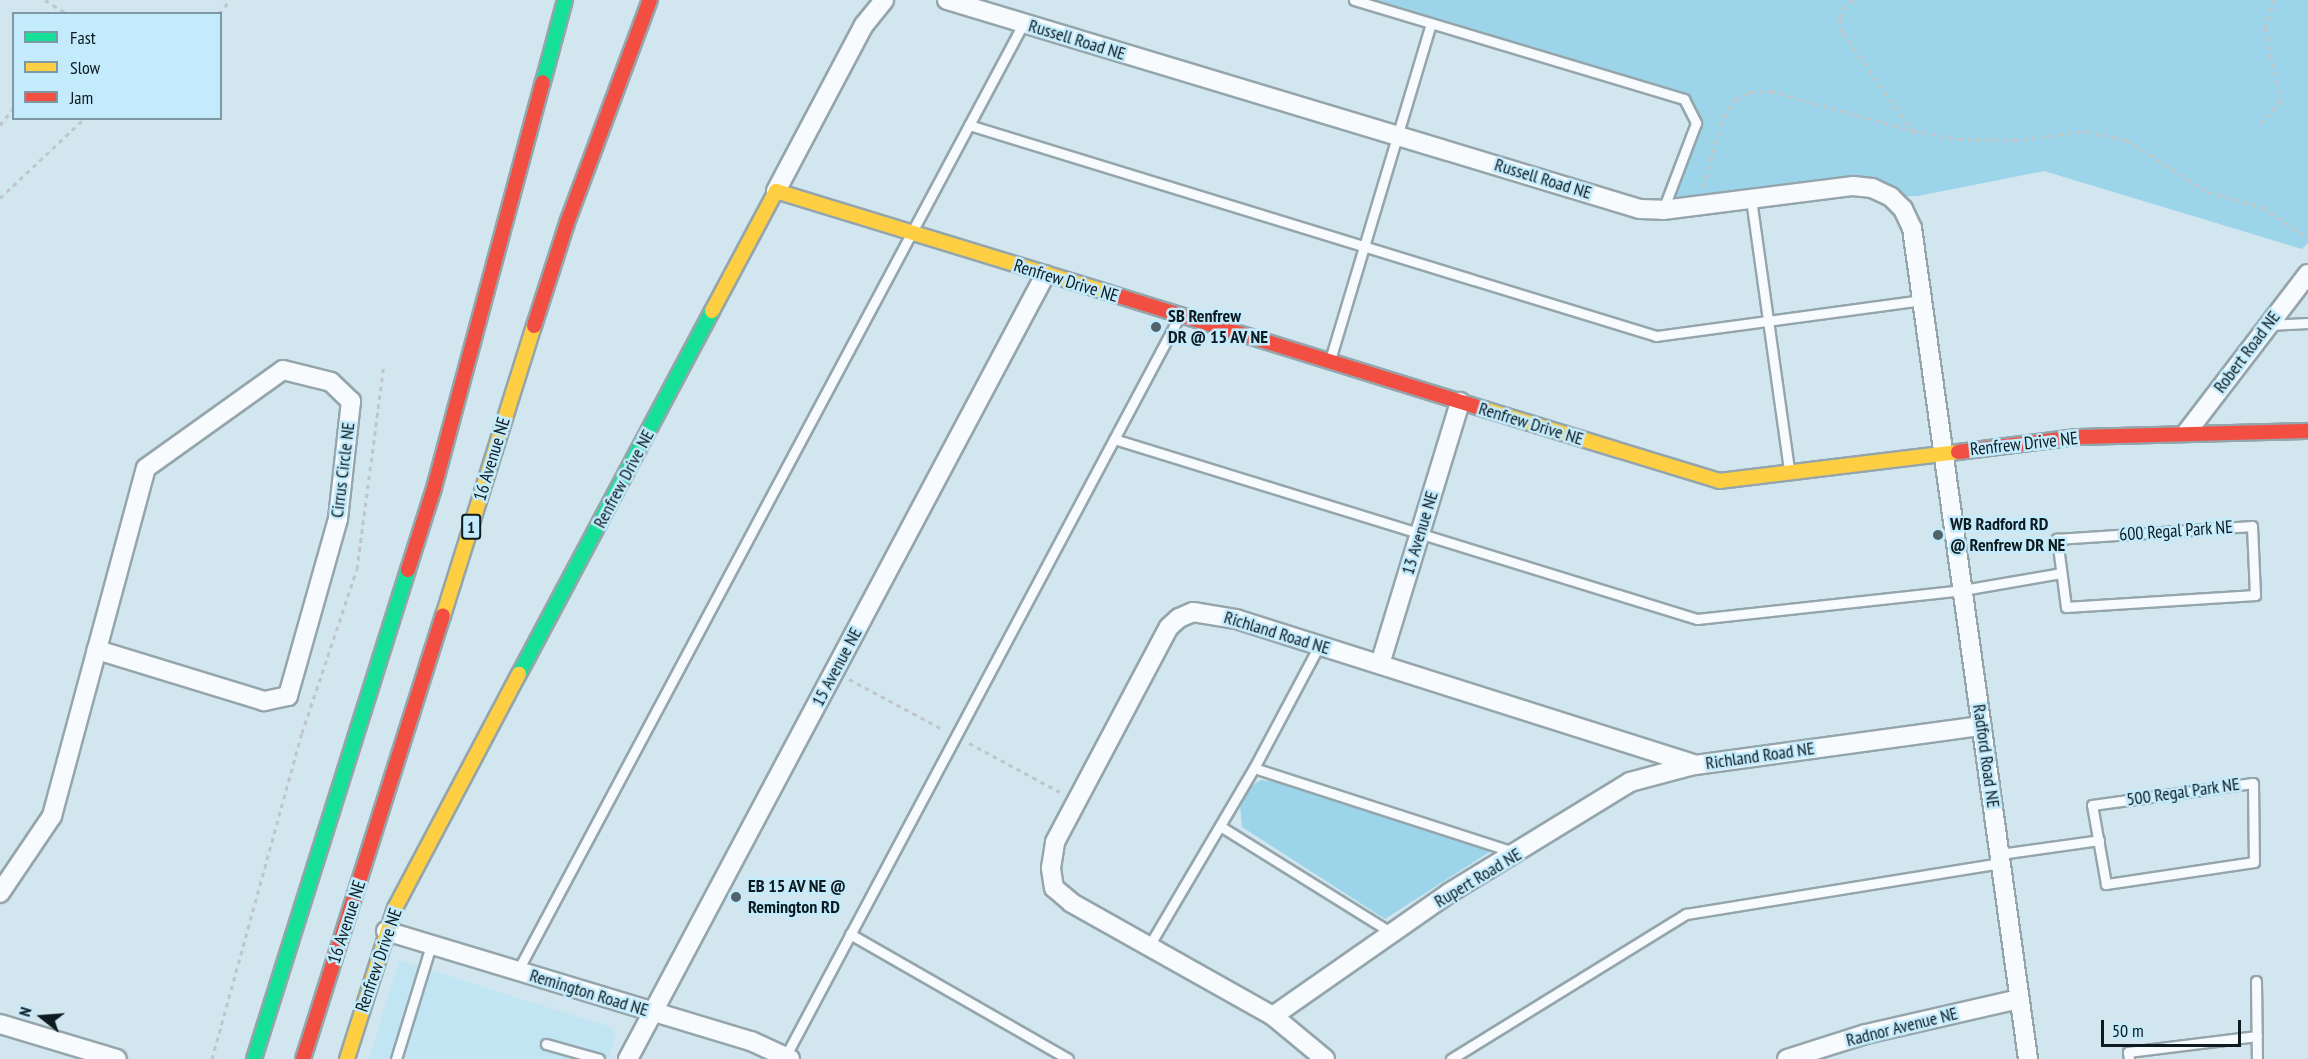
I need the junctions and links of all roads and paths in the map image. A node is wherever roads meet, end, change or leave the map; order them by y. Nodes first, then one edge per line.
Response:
1 (45, 0) edge
2 (230, 0) edge
3 (565, 0) edge
4 (650, 0) edge
5 (947, 0) edge
6 (1354, 0) edge
7 (1853, 0) edge
8 (2274, 0) edge
9 (875, 4) edge
10 (64, 12) edge
11 (221, 12) edge
12 (1023, 24) junction
13 (1431, 24) junction
14 (12, 110) edge
15 (83, 120) edge
16 (2260, 123) dead end
17 (0, 125) edge
18 (969, 125) junction
19 (1913, 131) junction
20 (1398, 136) junction
21 (776, 191) junction
22 (0, 198) edge
23 (1751, 199) junction
24 (1697, 206) junction
25 (1663, 210) junction
26 (913, 233) junction
27 (2308, 238) edge
28 (1365, 244) junction
29 (2308, 274) edge
30 (1046, 275) junction
31 (1922, 300) junction
32 (1180, 316) junction
33 (1769, 321) junction
34 (2308, 324) edge
35 (2267, 326) junction
36 (1329, 362) junction
37 (384, 364) dead end
38 (1460, 402) junction
39 (2308, 431) edge
40 (2187, 432) junction
41 (1114, 440) junction
42 (1943, 453) junction
43 (1789, 473) junction
44 (1420, 531) junction
45 (2061, 573) junction
46 (1963, 590) junction
47 (1319, 646) junction
48 (97, 650) junction
49 (1380, 664) junction
50 (835, 671) junction
51 (1981, 726) junction
52 (956, 736) junction
53 (1695, 765) junction
54 (1254, 768) junction
55 (1077, 801) junction
56 (1220, 826) junction
57 (2099, 840) junction
58 (1519, 854) junction
59 (2000, 858) junction
60 (0, 893) edge
61 (386, 931) junction
62 (1392, 933) junction
63 (850, 934) junction
64 (431, 945) junction
65 (1149, 946) junction
66 (517, 972) junction
67 (2256, 981) dead end
68 (2019, 999) junction
69 (653, 1012) junction
70 (1273, 1016) junction
71 (0, 1024) edge
72 (2257, 1036) junction
73 (546, 1044) dead end
74 (582, 1057) edge
75 (786, 1058) edge
76 (117, 1059) edge
77 (212, 1059) edge
78 (255, 1059) edge
79 (303, 1059) edge
80 (347, 1059) edge
81 (396, 1059) edge
82 (599, 1059) edge
83 (628, 1059) edge
84 (1068, 1059) edge
85 (1325, 1059) edge
86 (1451, 1059) edge
87 (1787, 1059) edge
88 (2028, 1059) edge
89 (2129, 1059) edge
90 (2258, 1059) edge

1 - 10 path
2 - 11 path
3 - 78 main road
4 - 79 main road, 16 Avenue NE / 1
5 - 12 street, Russell Road NE
6 - 13 lane
7 - 19 path
8 - 16 path
9 - 21 street
12 - 18 lane
12 - 20 street, Russell Road NE
13 - 20 lane
13 - 25 lane
14 - 17 path
15 - 22 path
18 - 26 lane
18 - 28 lane
19 - 24 path
19 - 27 path
20 - 25 street, Russell Road NE
20 - 28 lane
21 - 26 main road, Renfrew Drive NE
21 - 61 main road, Renfrew Drive NE
23 - 24 street, Russell Road NE
23 - 31 street, Russell Road NE
23 - 33 lane
24 - 25 street, Russell Road NE
26 - 30 main road, Renfrew Drive NE
26 - 66 lane
28 - 33 lane
28 - 36 lane
29 - 35 street, Robert Road NE
30 - 32 main road, Renfrew Drive NE
30 - 50 street, 15 Avenue NE
31 - 33 lane
31 - 42 street, Russell Road NE
32 - 36 main road, Renfrew Drive NE
32 - 41 lane
33 - 43 lane
34 - 35 lane
35 - 40 street, Robert Road NE
36 - 38 main road, Renfrew Drive NE
37 - 77 path
38 - 43 main road, Renfrew Drive NE
38 - 44 street, 13 Avenue NE
39 - 40 main road, Renfrew Drive NE
40 - 42 main road, Renfrew Drive NE
41 - 44 lane
41 - 52 lane
42 - 43 main road, Renfrew Drive NE
42 - 46 street, Radford Road NE
44 - 46 lane
44 - 49 street, 13 Avenue NE
45 - 45 lane, 600 Regal Park NE
45 - 46 lane
46 - 51 street, Radford Road NE
47 - 49 street, Richland Road NE
47 - 54 lane
47 - 55 street, Richland Road NE
48 - 48 street, Cirrus Circle NE
48 - 60 street, Cirrus Circle NE
49 - 53 street, Richland Road NE
50 - 52 path
50 - 69 street, 15 Avenue NE
51 - 53 street, Richland Road NE
51 - 59 street, Radford Road NE
52 - 55 path
52 - 63 lane
53 - 58 street, Rupert Road NE
54 - 56 lane
54 - 58 lane
55 - 65 street, Richland Road NE
56 - 62 lane
56 - 65 lane
57 - 57 lane, 500 Regal Park NE
57 - 59 lane
58 - 62 street, Rupert Road NE
59 - 68 street, Radford Road NE
59 - 86 lane
61 - 64 street, Remington Road NE
61 - 80 main road, Renfrew Drive NE
62 - 70 street, Rupert Road NE
63 - 75 lane
63 - 84 lane
64 - 66 street, Remington Road NE
64 - 81 lane
65 - 70 street, Richland Road NE
66 - 69 street, Remington Road NE
67 - 72 lane
68 - 87 street, Radnor Avenue NE
68 - 88 street, Radford Road NE
69 - 75 street, Remington Road NE
69 - 83 street, 15 Avenue NE
70 - 85 street, Richland Road NE
71 - 76 street
72 - 89 lane
72 - 90 lane
73 - 74 lane
74 - 82 lane

